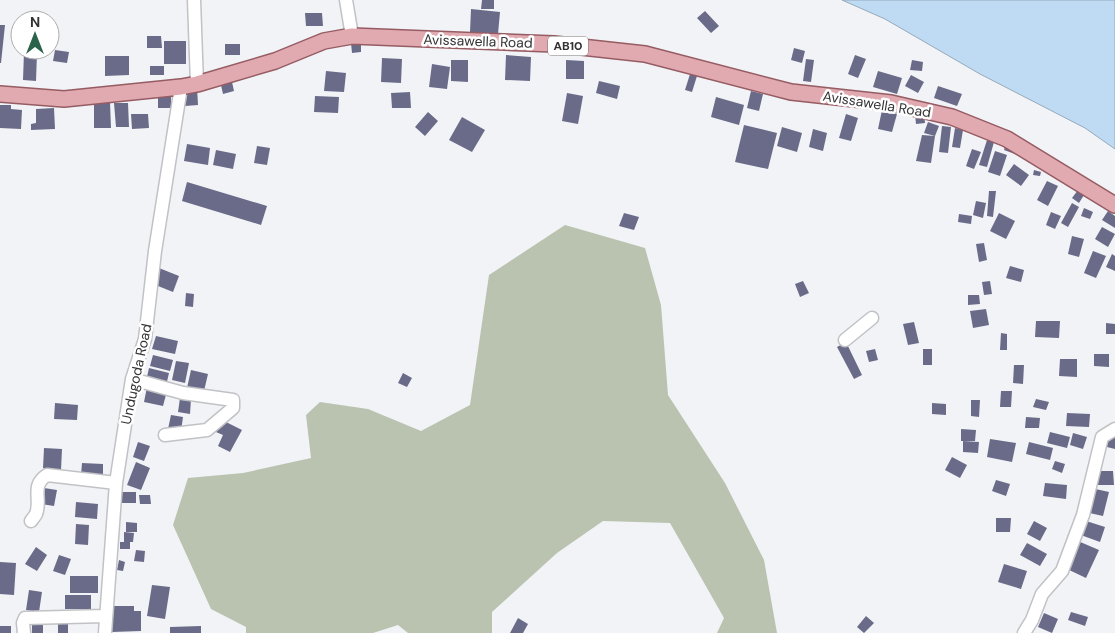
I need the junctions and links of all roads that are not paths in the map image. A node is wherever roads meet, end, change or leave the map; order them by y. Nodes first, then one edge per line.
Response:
1 (194, 0) edge
2 (346, 0) edge
3 (352, 36) junction
4 (197, 84) junction
5 (181, 86) junction
6 (0, 94) edge
7 (1115, 205) edge
8 (872, 318) dead end
9 (845, 340) dead end
10 (132, 379) junction
11 (1115, 429) edge
12 (165, 435) dead end
13 (116, 483) junction
14 (31, 521) dead end
15 (106, 616) junction
16 (24, 633) edge
17 (105, 633) edge
18 (1024, 633) edge

1 - 4 street
2 - 3 street
3 - 4 main road, Avissawella Road / AB10
3 - 7 main road, Avissawella Road / AB10
4 - 5 main road, Avissawella Road / AB10
5 - 6 main road, Avissawella Road / AB10
5 - 10 street, Undugoda Road
8 - 9 street
10 - 12 street
10 - 13 street, Undugoda Road
11 - 18 street
13 - 14 street
13 - 15 street, Undugoda Road
15 - 16 street
15 - 17 street, Undugoda Road

